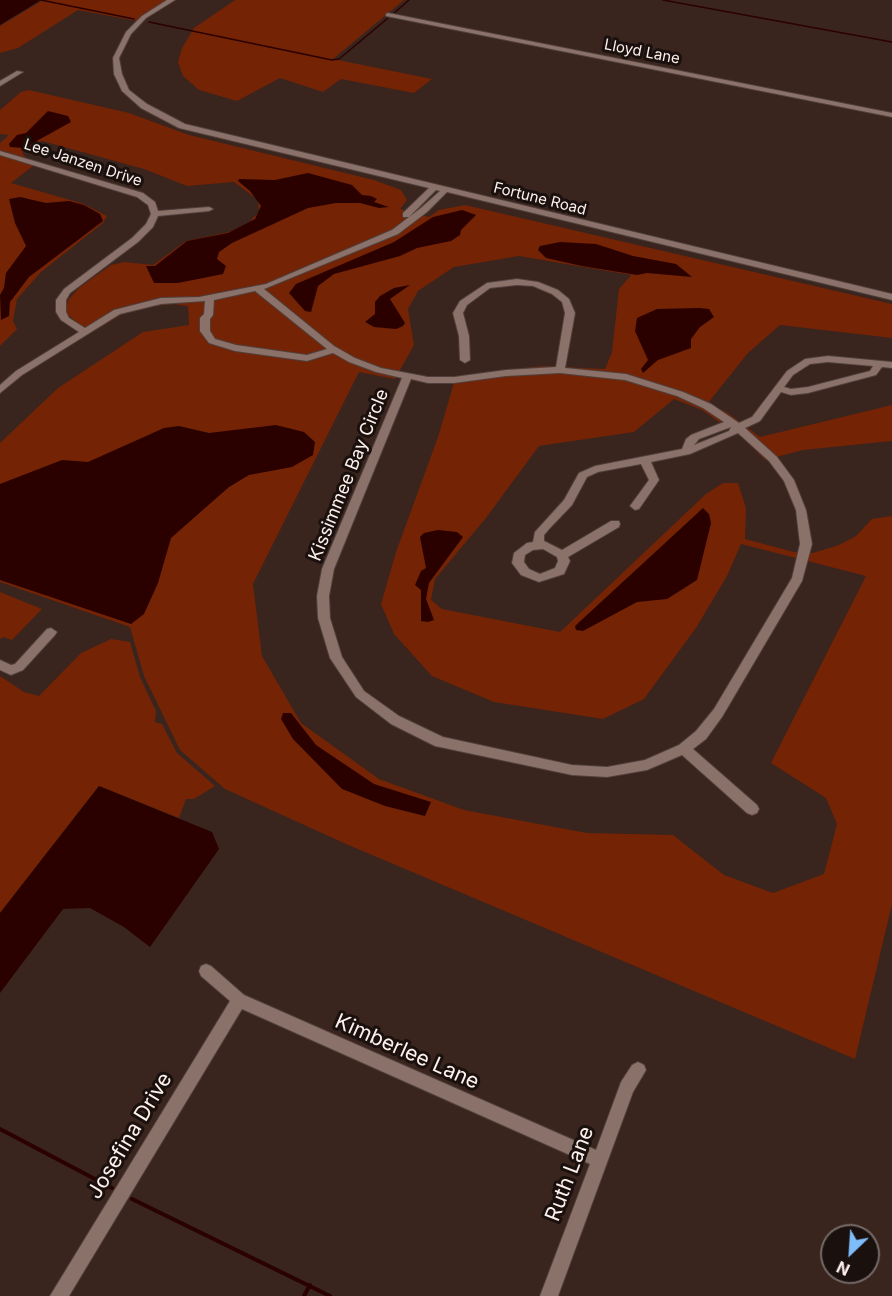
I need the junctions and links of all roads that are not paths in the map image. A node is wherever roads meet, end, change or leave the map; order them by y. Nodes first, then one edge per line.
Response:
1 (172, 0) edge
2 (388, 15) dead end
3 (19, 72) dead end
4 (0, 84) edge
5 (892, 115) edge
6 (0, 153) edge
7 (434, 187) junction
8 (445, 190) junction
9 (420, 208) junction
10 (209, 209) dead end
11 (155, 214) junction
12 (259, 287) junction
13 (892, 297) edge
14 (210, 298) junction
15 (199, 300) junction
16 (205, 318) junction
17 (85, 332) junction
18 (330, 347) junction
19 (465, 360) dead end
20 (879, 364) junction
21 (892, 365) edge
22 (560, 370) junction
23 (407, 377) junction
24 (779, 389) junction
25 (0, 390) edge
26 (735, 424) junction
27 (645, 460) junction
28 (635, 506) dead end
29 (615, 524) dead end
30 (538, 545) junction
31 (562, 555) junction
32 (51, 632) dead end
33 (0, 665) edge
34 (684, 749) junction
35 (752, 809) dead end
36 (206, 971) dead end
37 (239, 1000) junction
38 (639, 1071) dead end
39 (599, 1160) junction
40 (59, 1296) edge
41 (549, 1296) edge

1 - 7 street, Fortune Road
2 - 5 street, Lloyd Lane
3 - 4 street
6 - 11 street, Lee Janzen Drive
7 - 8 street, Fortune Road
7 - 9 street
8 - 9 street
8 - 13 street, Fortune Road
9 - 12 street
10 - 11 street
11 - 17 street
12 - 14 street
12 - 18 street, Kissimmee Bay Circle
14 - 15 street
14 - 16 street
15 - 16 street
15 - 17 street
16 - 18 street
17 - 25 street
18 - 23 street, Kissimmee Bay Circle
19 - 22 street
20 - 21 street
20 - 24 street
20 - 24 street
22 - 23 street, Kissimmee Bay Circle
22 - 26 street, Kissimmee Bay Circle
23 - 34 street, Kissimmee Bay Circle
24 - 26 street
26 - 27 street
26 - 34 street, Kissimmee Bay Circle
27 - 28 street
27 - 30 street
29 - 31 street
30 - 31 street
30 - 31 street
32 - 33 street
34 - 35 street
36 - 37 street, Kimberlee Lane
37 - 39 street, Kimberlee Lane
37 - 40 street, Josefina Drive
38 - 39 street, Ruth Lane
39 - 41 street, Ruth Lane

